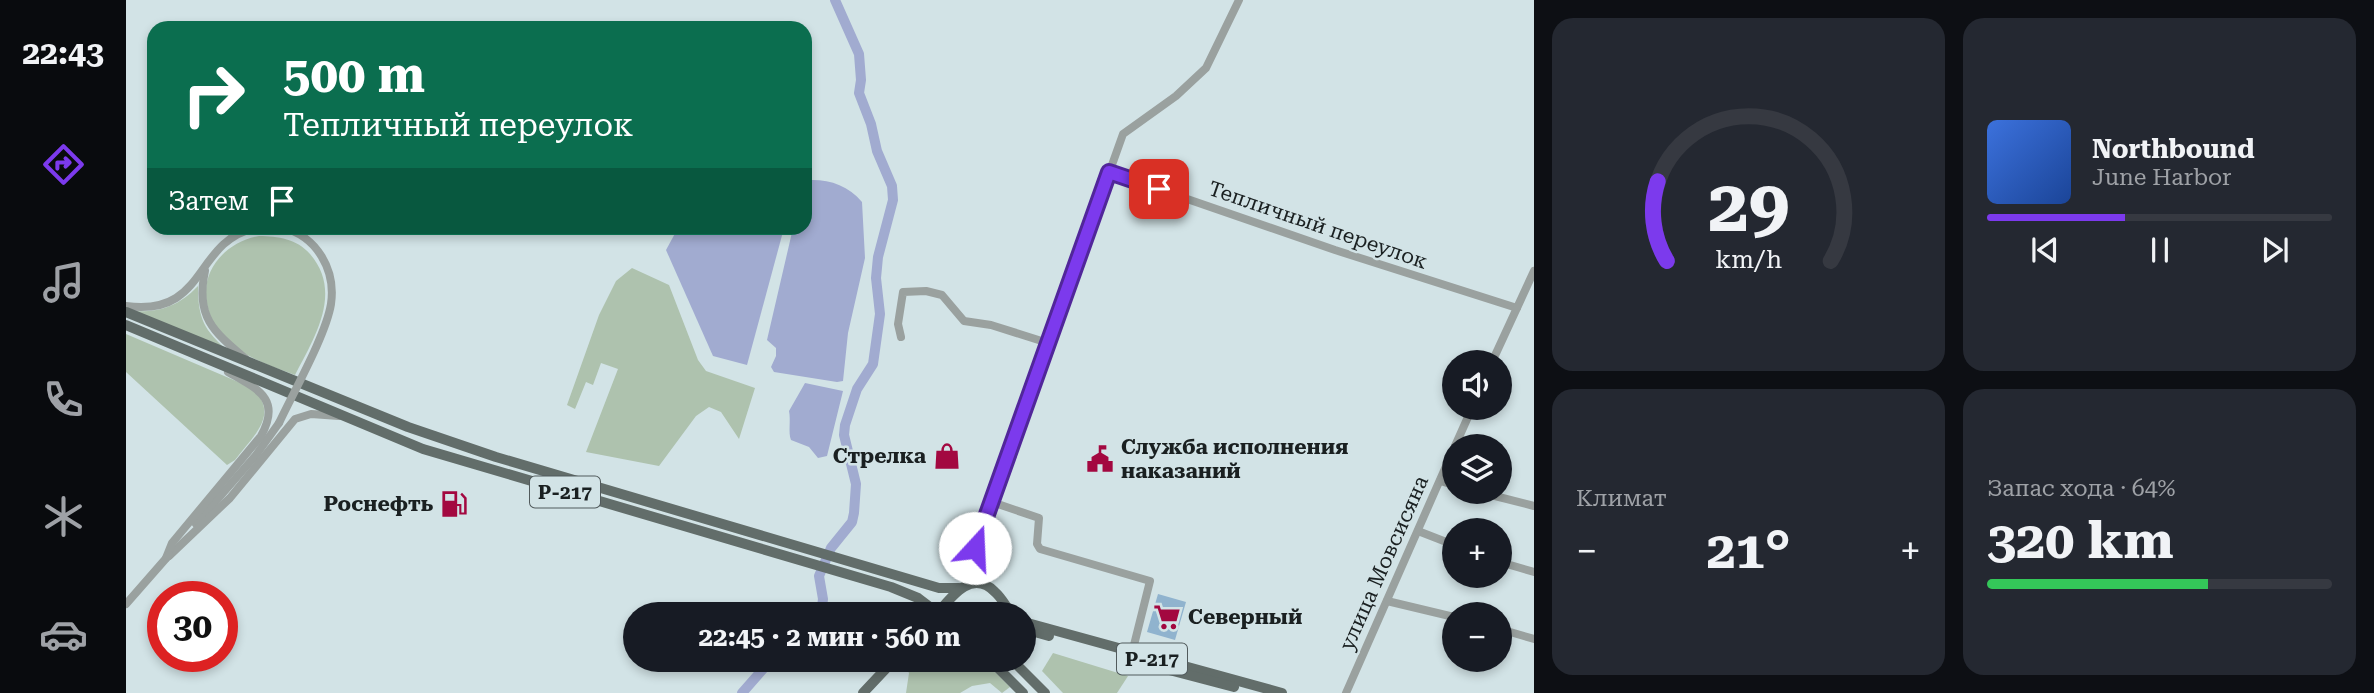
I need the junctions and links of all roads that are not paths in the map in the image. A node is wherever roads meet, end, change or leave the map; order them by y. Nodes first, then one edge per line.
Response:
1 (1239, 0) edge
2 (1109, 172) junction
3 (239, 235) edge
4 (301, 235) edge
5 (205, 268) junction
6 (1534, 271) edge
7 (126, 306) edge
8 (1517, 308) junction
9 (126, 312) edge
10 (126, 325) edge
11 (901, 337) dead end
12 (1048, 343) junction
13 (1498, 350) edge
14 (214, 363) junction
15 (254, 366) junction
16 (340, 416) junction
17 (1442, 476) edge
18 (1440, 481) joint
19 (1512, 500) edge
20 (992, 502) junction
21 (1534, 506) edge
22 (1418, 531) junction
23 (1442, 540) edge
24 (166, 558) junction
25 (1512, 566) edge
26 (1534, 572) edge
27 (960, 589) junction
28 (1002, 601) edge
29 (1387, 601) junction
30 (921, 602) edge
31 (950, 602) edge
32 (126, 604) edge
33 (1442, 614) edge
34 (1036, 625) edge
35 (1036, 632) edge
36 (1512, 633) edge
37 (1534, 639) edge
38 (1132, 653) junction
39 (883, 672) edge
40 (1001, 672) edge
41 (1024, 672) edge
42 (863, 693) edge
43 (1023, 693) edge
44 (1045, 693) edge
45 (1259, 693) edge
46 (1282, 693) edge
47 (1346, 693) edge

1 - 2 street
2 - 8 street, Тепличный переулок
2 - 12 street
3 - 5 street
4 - 24 street, bridge
5 - 7 street
5 - 15 street
6 - 8 street
8 - 13 street
9 - 15 main road, Р-217
10 - 14 main road, Р-217
11 - 12 street
12 - 20 street
14 - 16 main road, Р-217
14 - 24 street
15 - 27 main road, Р-217
16 - 24 street
16 - 30 main road, Р-217
17 - 18 street, улица Мовсисяна
18 - 22 street, улица Мовсисяна
19 - 21 street
20 - 27 street
20 - 38 street
22 - 23 street
22 - 29 street, улица Мовсисяна
24 - 32 street
25 - 26 street
27 - 28 main road, Р-217
27 - 31 main road
29 - 33 street
29 - 47 street, улица Мовсисяна
34 - 38 main road, Р-217
35 - 45 main road, Р-217
36 - 37 street
38 - 46 main road, Р-217
39 - 42 main road
40 - 43 main road
41 - 44 main road

